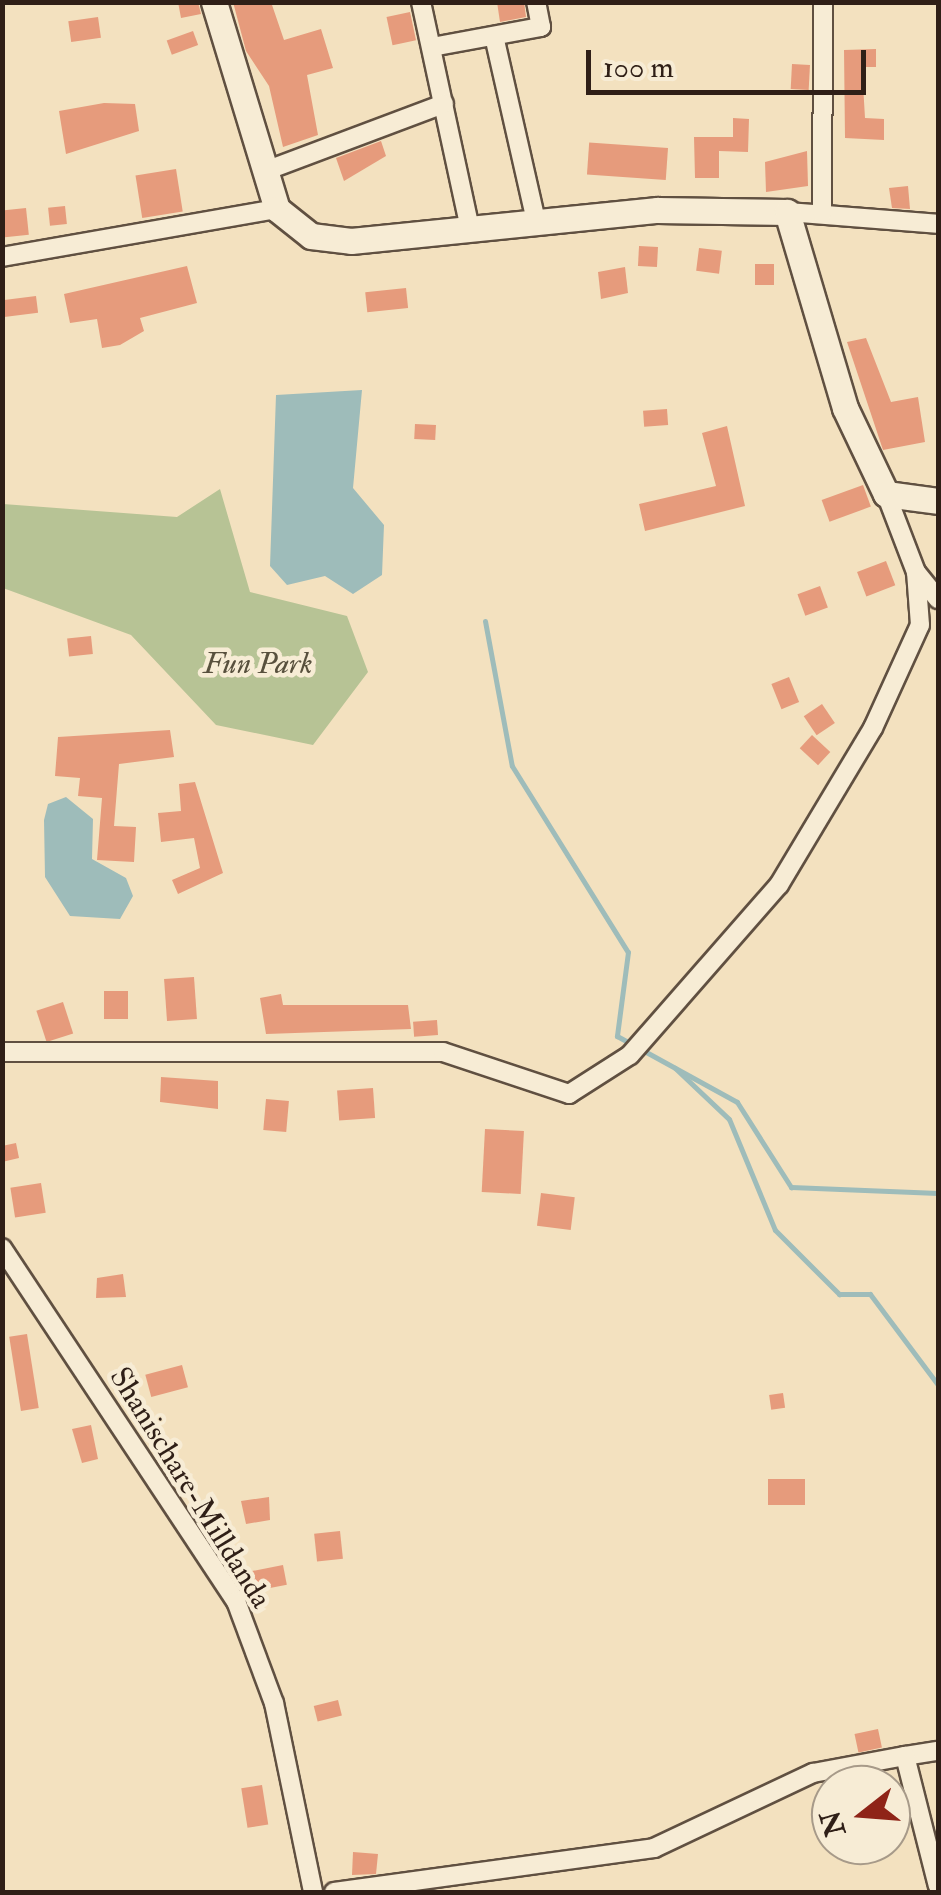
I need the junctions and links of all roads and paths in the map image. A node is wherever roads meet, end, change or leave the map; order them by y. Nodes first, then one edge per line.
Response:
1 (214, 2) edge
2 (421, 2) edge
3 (536, 2) edge
4 (824, 2) edge
5 (494, 36) junction
6 (432, 47) junction
7 (444, 104) junction
8 (268, 170) junction
9 (277, 209) junction
10 (787, 212) junction
11 (822, 214) junction
12 (536, 216) junction
13 (938, 224) edge
14 (470, 228) junction
15 (2, 258) edge
16 (886, 494) junction
17 (938, 501) edge
18 (916, 572) junction
19 (938, 599) edge
20 (2, 1052) edge
21 (2, 1248) edge
22 (938, 1751) edge
23 (905, 1756) junction
24 (938, 1886) edge
25 (312, 1892) edge
26 (334, 1892) edge

1 - 8 street
2 - 6 street
3 - 5 street
4 - 11 street
5 - 6 street
5 - 12 street
6 - 7 street
7 - 8 street
7 - 14 street
8 - 9 street
9 - 14 street
9 - 15 street
10 - 11 street
10 - 12 street
10 - 16 street
11 - 13 street
12 - 14 street
16 - 17 street
16 - 18 street
18 - 19 street
18 - 20 street
21 - 25 street, Shanischare-Milldanda
22 - 23 street
23 - 24 street
23 - 26 street

